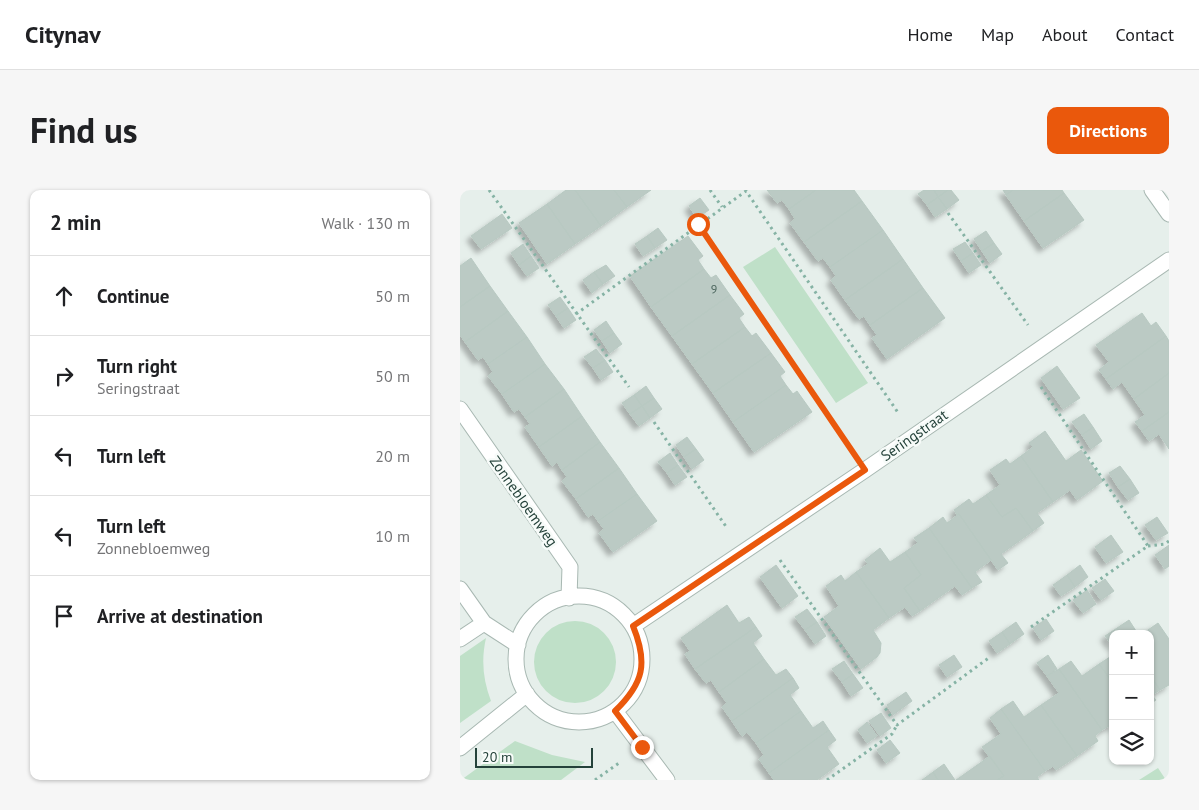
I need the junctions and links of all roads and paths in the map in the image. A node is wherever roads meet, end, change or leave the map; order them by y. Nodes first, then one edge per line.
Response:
1 (489, 190) edge
2 (710, 190) edge
3 (747, 190) edge
4 (1152, 190) edge
5 (722, 207) junction
6 (948, 213) dead end
7 (1169, 214) edge
8 (698, 224) junction
9 (1169, 260) edge
10 (576, 314) junction
11 (1043, 346) junction
12 (1023, 360) junction
13 (629, 387) dead end
14 (460, 409) edge
15 (654, 422) dead end
16 (913, 435) junction
17 (865, 470) junction
18 (763, 537) junction
19 (1169, 541) edge
20 (1148, 546) junction
21 (743, 551) junction
22 (460, 589) edge
23 (569, 598) junction
24 (484, 623) junction
25 (633, 626) junction
26 (1031, 626) dead end
27 (460, 639) edge
28 (518, 645) junction
29 (990, 657) dead end
30 (526, 694) junction
31 (615, 711) junction
32 (897, 725) junction
33 (460, 748) edge
34 (667, 780) edge
35 (828, 780) edge

1 - 10 path
2 - 5 path
3 - 5 path
3 - 16 path
4 - 7 street
5 - 8 path
6 - 11 path
8 - 10 path
8 - 17 path
9 - 11 street, Seringstraat
10 - 13 path
11 - 12 street, Seringstraat
12 - 16 street, Seringstraat
12 - 20 path
14 - 23 street, Zonnebloemweg
15 - 21 path
16 - 17 street, Seringstraat
17 - 18 street, Seringstraat
18 - 21 street, Seringstraat
18 - 32 path
19 - 20 path
20 - 26 path
21 - 25 street, Seringstraat
22 - 24 street
23 - 25 street
23 - 28 street
24 - 27 street
24 - 28 street
25 - 31 street
28 - 30 street
29 - 32 path
30 - 31 street
30 - 33 street
31 - 34 street
32 - 35 path

